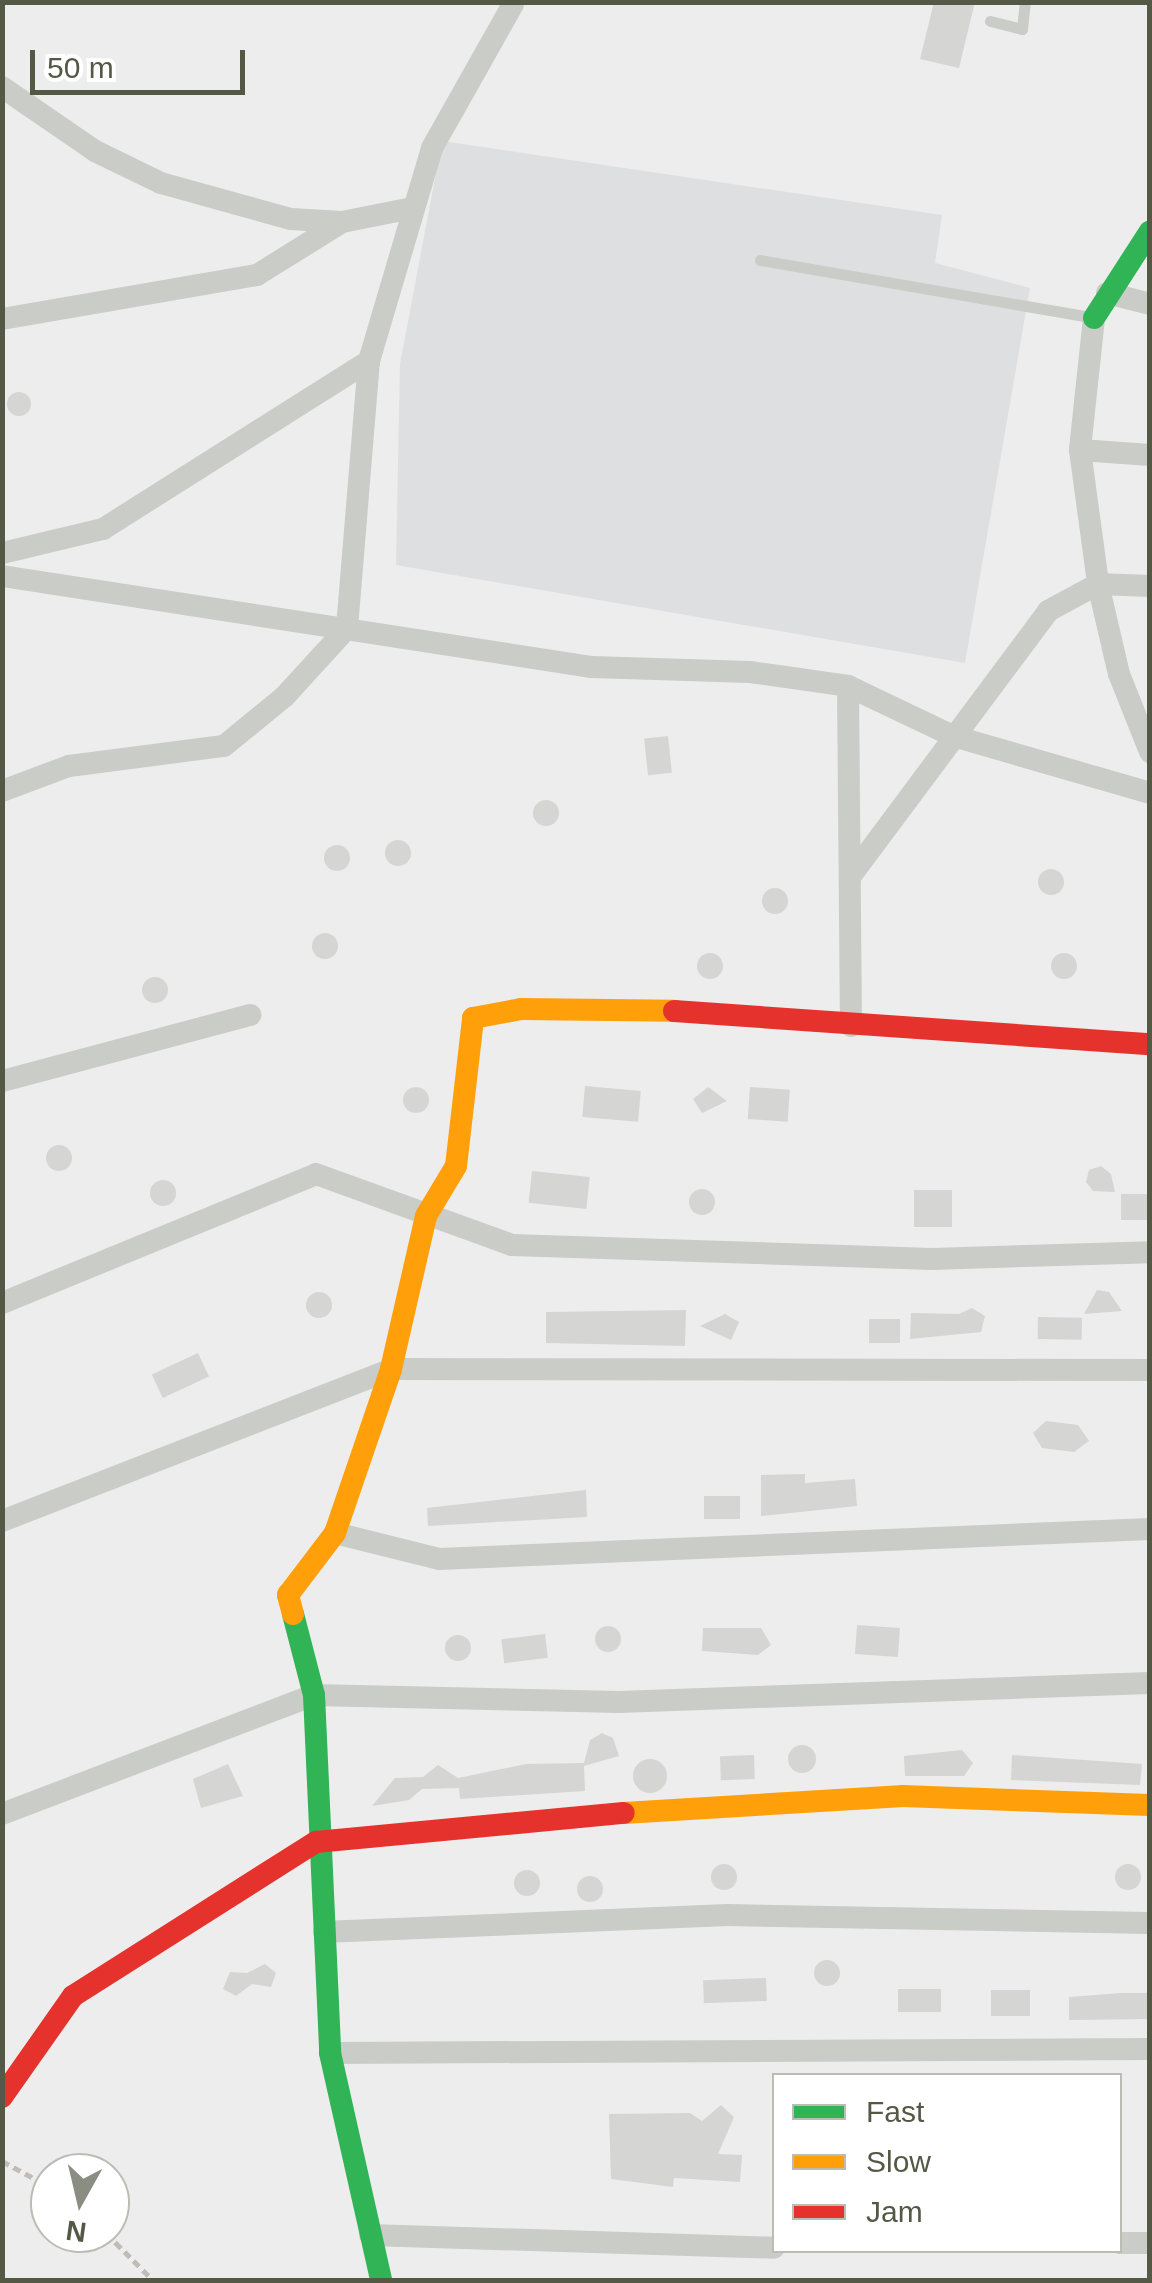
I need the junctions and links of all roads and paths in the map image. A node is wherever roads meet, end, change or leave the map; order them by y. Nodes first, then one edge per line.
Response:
1 (1025, 2) edge
2 (513, 3) edge
3 (990, 21) dead end
4 (2, 87) edge
5 (413, 208) junction
6 (342, 222) junction
7 (1150, 231) edge
8 (760, 260) dead end
9 (1107, 294) junction
10 (1150, 304) edge
11 (1094, 318) junction
12 (2, 319) edge
13 (370, 361) junction
14 (1080, 450) junction
15 (1150, 455) edge
16 (2, 553) edge
17 (2, 576) edge
18 (1098, 584) junction
19 (1150, 586) edge
20 (346, 628) junction
21 (848, 686) junction
22 (953, 736) junction
23 (1150, 752) edge
24 (2, 792) edge
25 (1150, 792) edge
26 (850, 877) junction
27 (250, 1016) dead end
28 (851, 1026) junction
29 (1150, 1044) edge
30 (2, 1082) edge
31 (426, 1216) junction
32 (1150, 1252) edge
33 (2, 1302) edge
34 (390, 1369) junction
35 (1150, 1370) edge
36 (2, 1520) edge
37 (1150, 1529) edge
38 (334, 1533) junction
39 (1150, 1683) edge
40 (314, 1695) junction
41 (1150, 1805) edge
42 (2, 1814) edge
43 (316, 1842) junction
44 (1150, 1923) edge
45 (324, 1932) junction
46 (1150, 2049) edge
47 (330, 2053) junction
48 (2, 2097) edge
49 (2, 2161) edge
50 (30, 2176) edge
51 (370, 2235) junction
52 (1150, 2242) edge
53 (1122, 2243) edge
54 (772, 2248) edge
55 (126, 2253) edge
56 (154, 2280) edge
57 (381, 2280) edge

1 - 3 lane
2 - 5 street
4 - 6 street
5 - 6 street
5 - 13 street
6 - 12 street
7 - 9 street
8 - 11 lane
9 - 10 street
9 - 11 street
11 - 14 street
13 - 16 street
13 - 20 street
14 - 15 street
14 - 18 street
17 - 20 street
18 - 19 street
18 - 22 street
18 - 23 street
20 - 21 street
20 - 24 street
21 - 22 street
21 - 26 street
22 - 25 street
22 - 26 street
26 - 28 street
27 - 30 street
28 - 29 street
28 - 31 street
31 - 32 street
31 - 33 street
31 - 34 street
34 - 35 street
34 - 36 street
34 - 38 street
37 - 38 street
38 - 40 street
39 - 40 street
40 - 42 street
40 - 43 street
41 - 43 street
43 - 45 street
43 - 48 street
44 - 45 street
45 - 47 street
46 - 47 street
47 - 51 street
49 - 50 path
51 - 54 street
51 - 57 street
52 - 53 street
55 - 56 path

